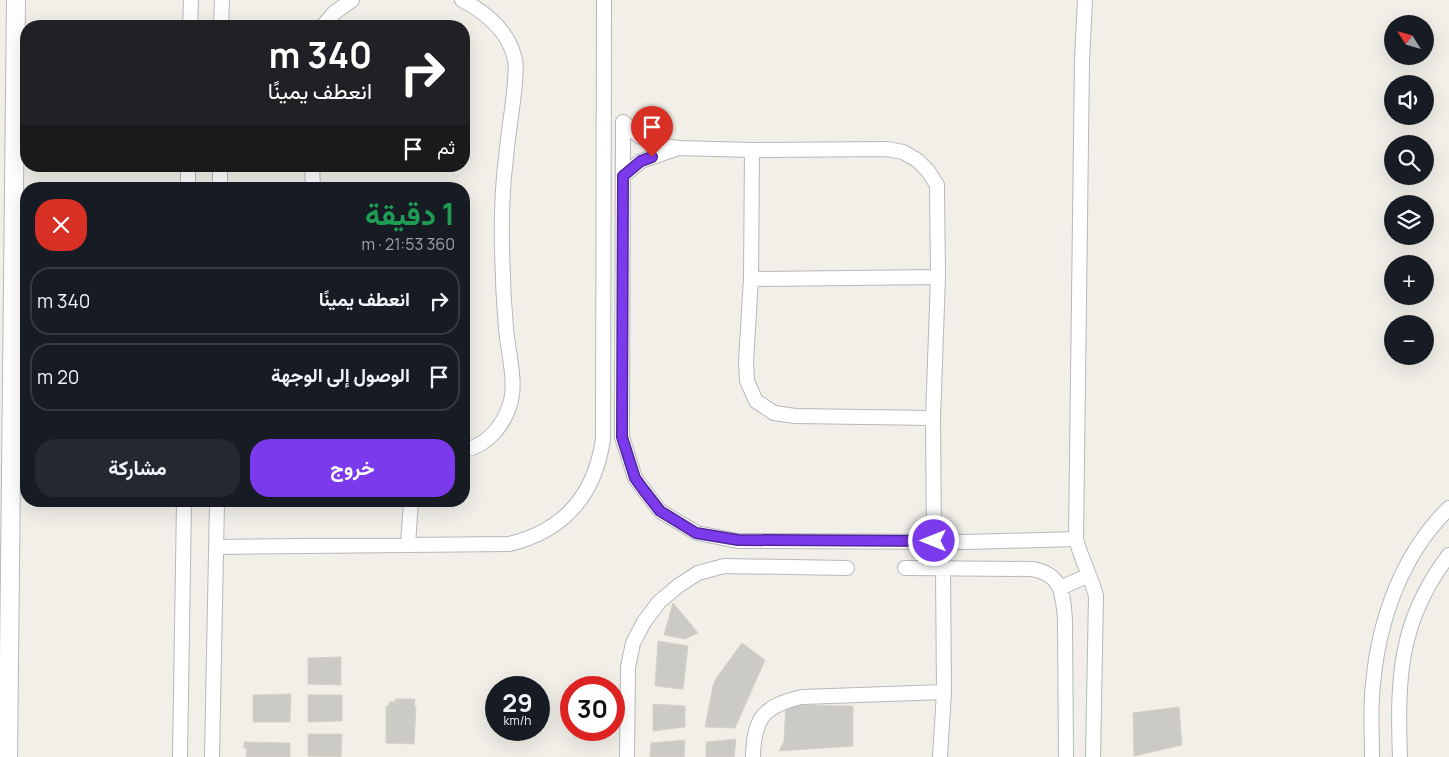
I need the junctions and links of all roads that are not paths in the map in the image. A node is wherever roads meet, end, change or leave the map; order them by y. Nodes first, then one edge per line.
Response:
1 (16, 0) edge
2 (191, 0) edge
3 (222, 0) edge
4 (352, 0) edge
5 (462, 0) edge
6 (604, 0) edge
7 (1085, 0) edge
8 (190, 20) edge
9 (222, 20) edge
10 (328, 20) edge
11 (679, 148) junction
12 (752, 150) junction
13 (623, 176) junction
14 (938, 277) junction
15 (751, 279) junction
16 (933, 418) junction
17 (470, 449) edge
18 (184, 507) edge
19 (217, 507) edge
20 (411, 507) edge
21 (1449, 508) edge
22 (1076, 539) junction
23 (934, 541) junction
24 (408, 545) junction
25 (216, 547) junction
26 (1449, 555) edge
27 (847, 568) dead end
28 (905, 568) dead end
29 (943, 568) junction
30 (1088, 575) junction
31 (1060, 588) junction
32 (944, 692) junction
33 (8, 757) edge
34 (180, 757) edge
35 (212, 757) edge
36 (626, 757) edge
37 (753, 757) edge
38 (940, 757) edge
39 (1066, 757) edge
40 (1093, 757) edge
41 (1372, 757) edge
42 (1400, 757) edge

1 - 33 street
2 - 8 street
3 - 9 street
4 - 10 street
5 - 17 street
6 - 24 street
7 - 22 street
11 - 12 street
11 - 13 street
11 - 13 street
12 - 14 street
12 - 15 street
13 - 23 street
14 - 15 street
14 - 16 street
15 - 16 street
16 - 23 street
18 - 34 street
19 - 25 street
20 - 24 street
21 - 41 street
22 - 23 street
22 - 30 street
24 - 25 street
25 - 35 street
26 - 42 street
27 - 36 street
28 - 29 street
29 - 31 street
29 - 32 street
30 - 31 street
30 - 40 street
31 - 39 street
32 - 37 street
32 - 38 street

